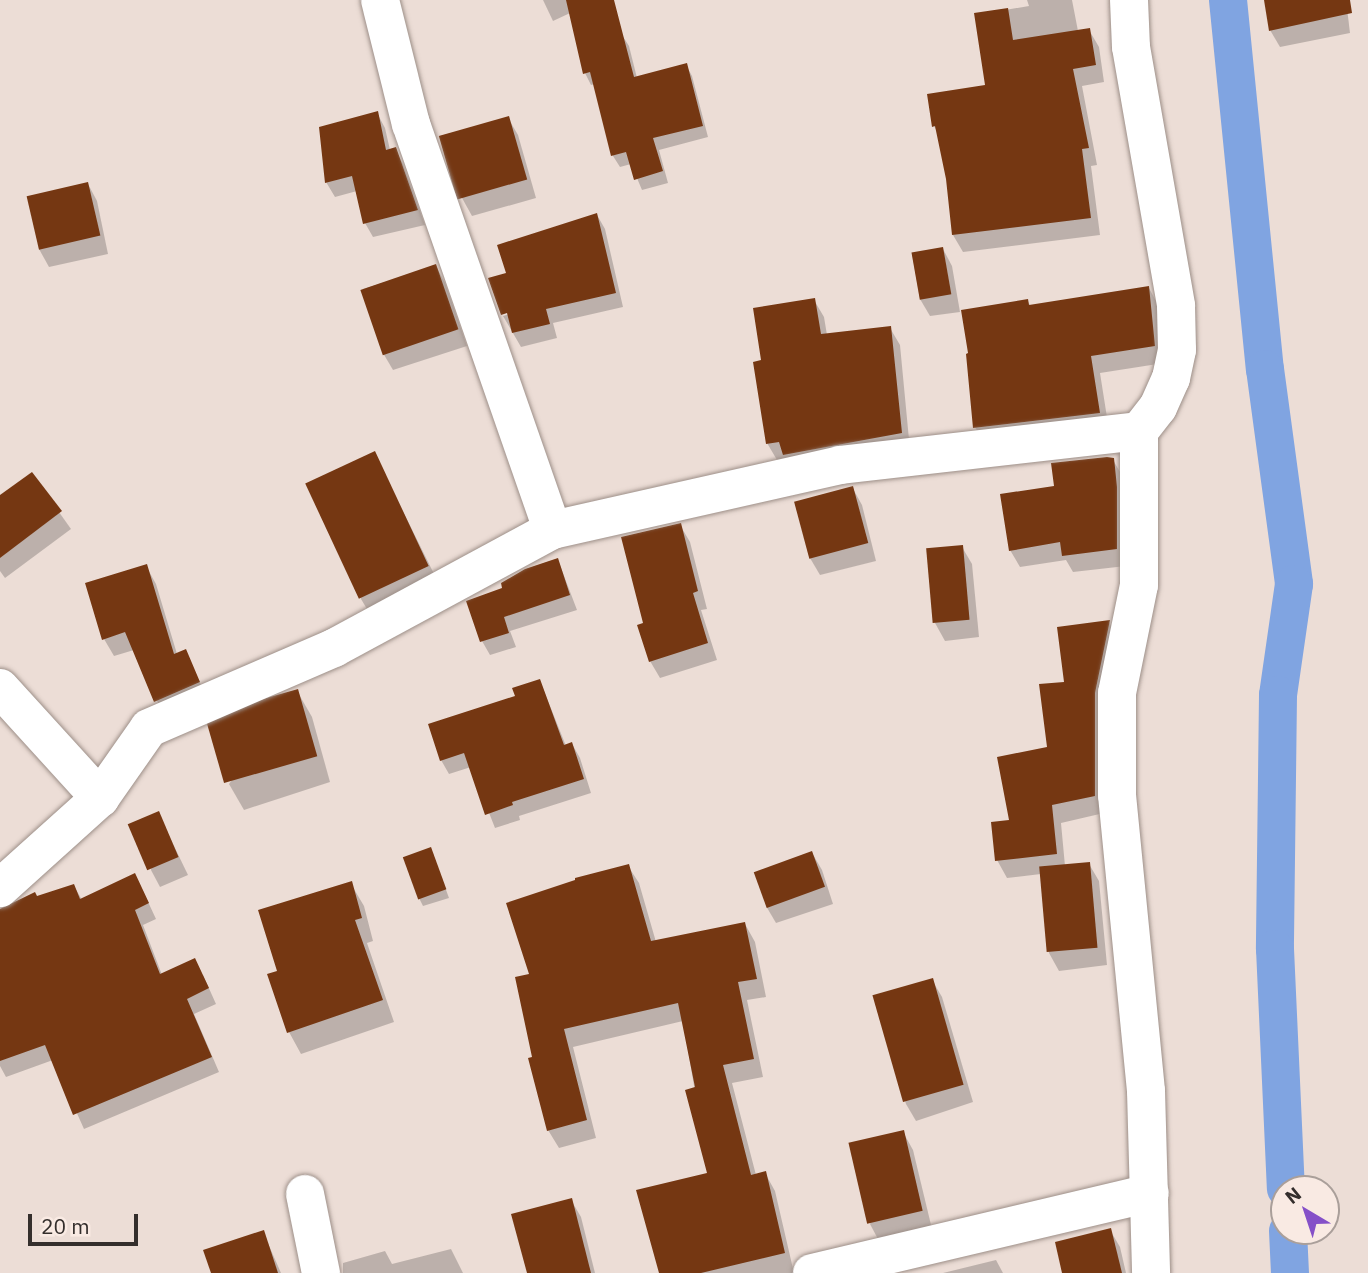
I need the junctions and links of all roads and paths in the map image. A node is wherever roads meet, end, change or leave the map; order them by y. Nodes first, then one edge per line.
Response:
1 (380, 0) edge
2 (1129, 0) edge
3 (1139, 431) junction
4 (552, 530) junction
5 (0, 688) edge
6 (100, 799) junction
7 (0, 888) edge
8 (1150, 1193) junction
9 (305, 1194) dead end
10 (321, 1273) edge
11 (811, 1273) edge
12 (1151, 1273) edge

1 - 4 street
2 - 3 street
3 - 4 street
3 - 8 street
4 - 6 street
5 - 6 street
6 - 7 street
8 - 11 street
8 - 12 street
9 - 10 street

